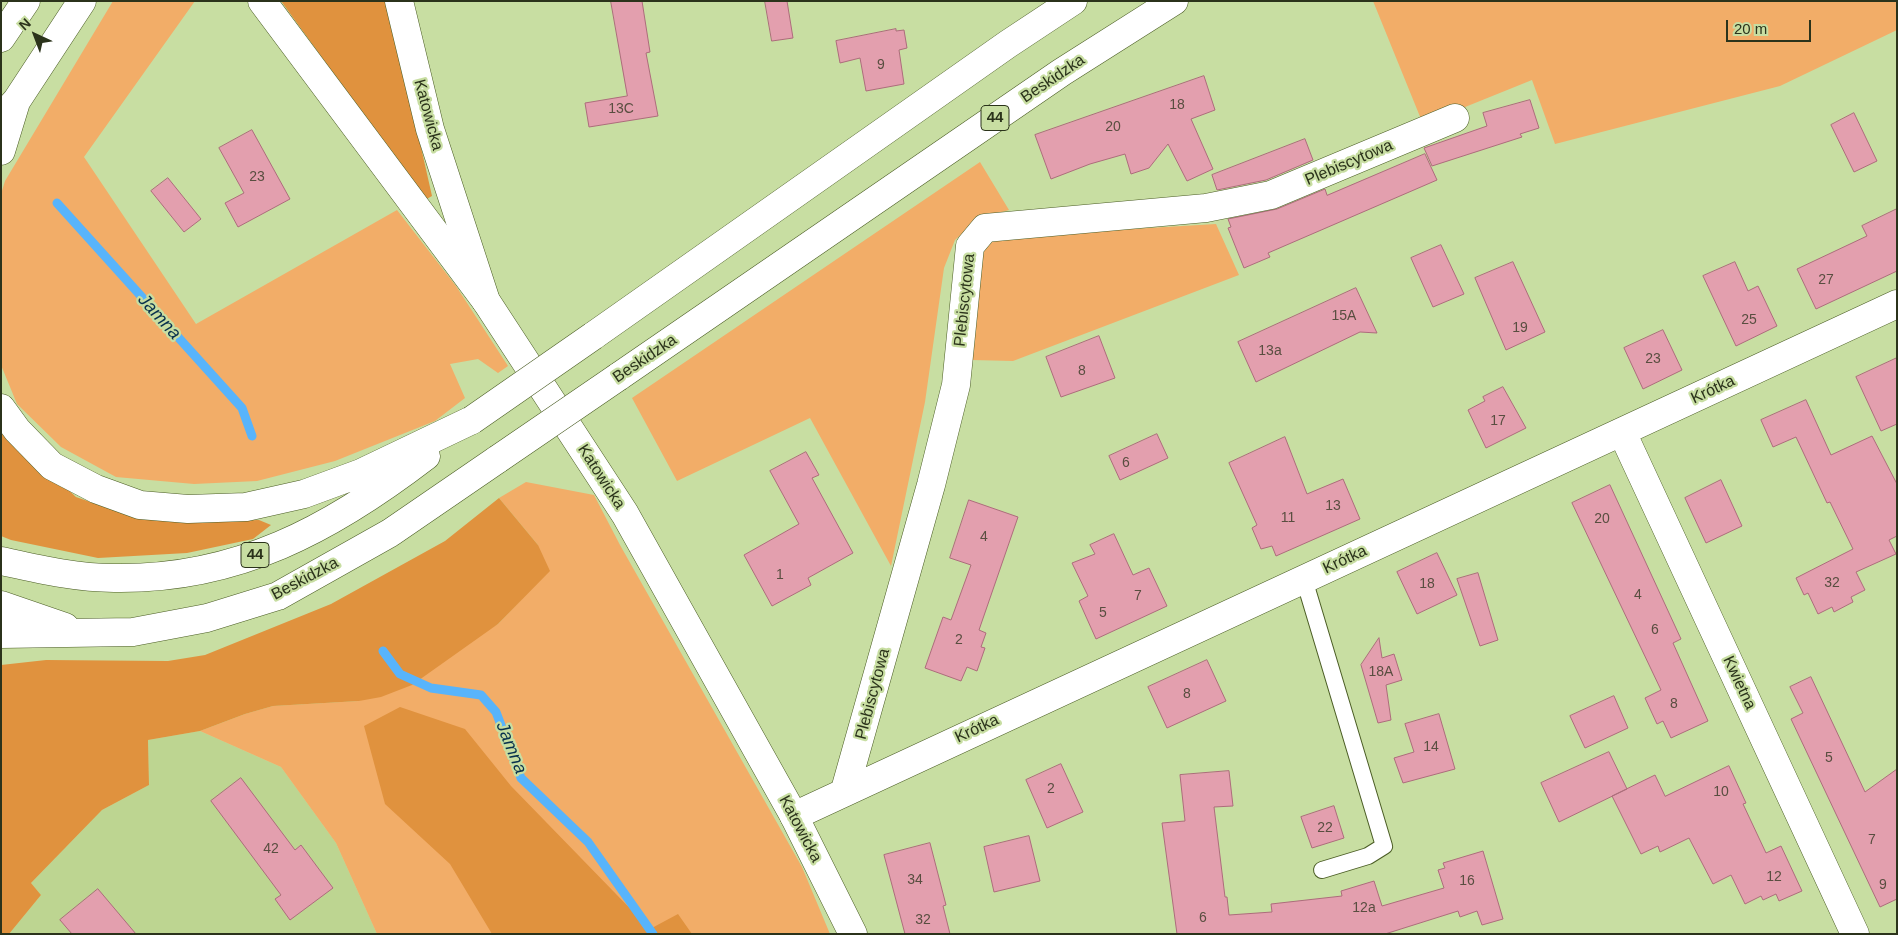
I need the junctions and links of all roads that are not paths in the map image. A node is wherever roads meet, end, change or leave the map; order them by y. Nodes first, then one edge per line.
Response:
1 (26, 1) edge
2 (82, 1) edge
3 (262, 1) edge
4 (399, 1) edge
5 (1073, 1) edge
6 (1174, 1) edge
7 (1, 38) edge
8 (9, 109) edge
9 (1455, 118) dead end
10 (1, 151) edge
11 (486, 301) junction
12 (1897, 304) edge
13 (1, 408) edge
14 (472, 420) junction
15 (1622, 432) junction
16 (1, 561) edge
17 (1304, 579) junction
18 (1, 605) edge
19 (81, 632) junction
20 (1, 634) edge
21 (845, 790) junction
22 (794, 816) junction
23 (1322, 870) dead end
24 (853, 934) edge
25 (1855, 934) edge

1 - 7 street
2 - 8 street
3 - 11 street
4 - 11 street, Katowicka
5 - 14 street, 44, bridge
6 - 19 street, Beskidzka / 44, bridge
8 - 10 street
9 - 21 street, Plebiscytowa
11 - 22 street, Katowicka
12 - 15 street, Krótka
13 - 14 street
14 - 16 street, 44
15 - 17 street, Krótka
15 - 25 street, Kwietna
17 - 21 street, Krótka
17 - 23 lane
18 - 19 street
19 - 20 street, 44
21 - 22 street, Krótka
22 - 24 street, Katowicka

